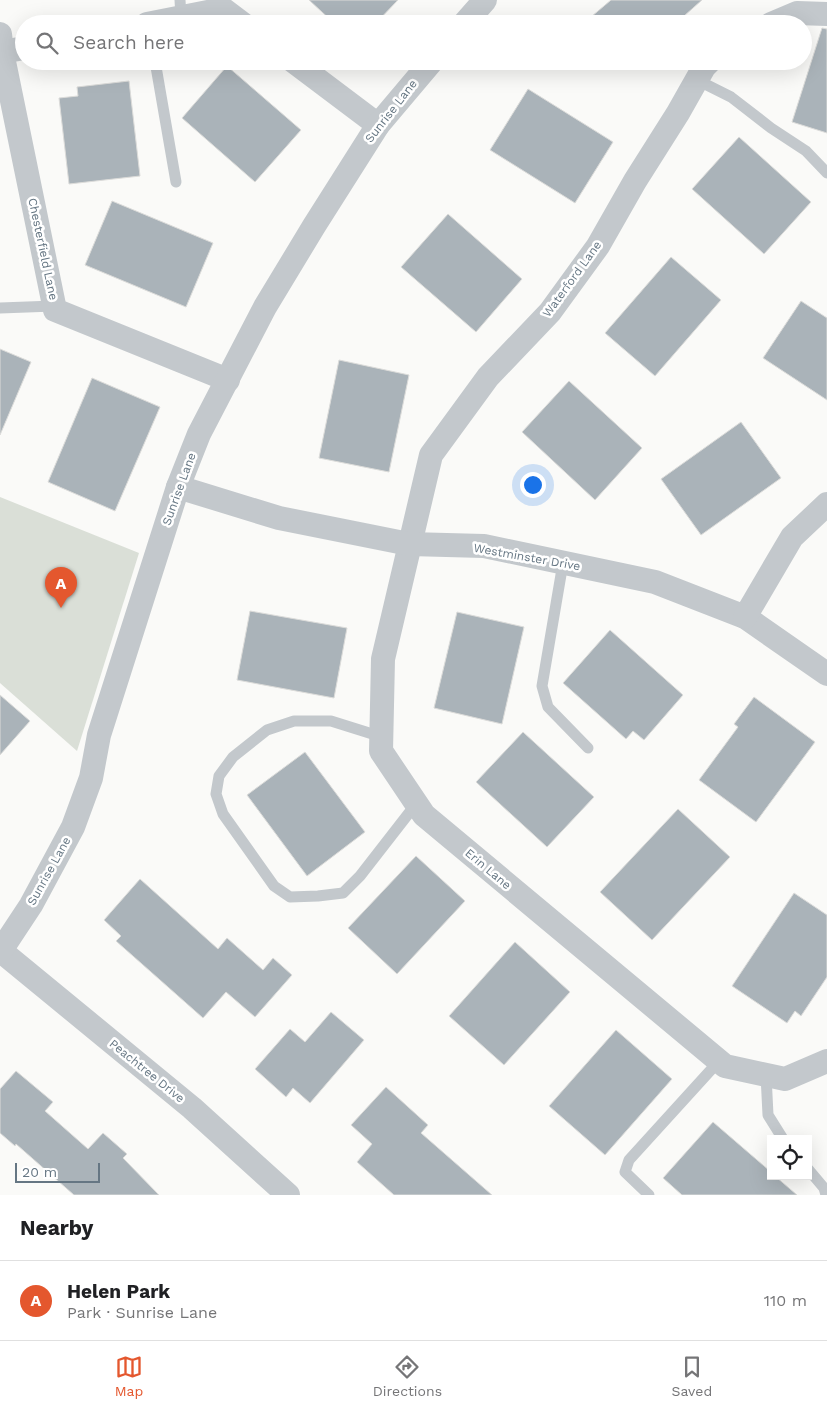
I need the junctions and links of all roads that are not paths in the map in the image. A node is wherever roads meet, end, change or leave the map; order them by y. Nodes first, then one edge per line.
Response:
1 (484, 0) edge
2 (181, 8) edge
3 (827, 14) edge
4 (167, 15) edge
5 (231, 15) edge
6 (472, 15) edge
7 (792, 15) edge
8 (9, 45) edge
9 (157, 70) edge
10 (305, 70) edge
11 (424, 70) edge
12 (702, 70) edge
13 (697, 80) junction
14 (378, 125) junction
15 (827, 172) edge
16 (176, 182) dead end
17 (54, 306) junction
18 (0, 308) edge
19 (228, 380) junction
20 (178, 487) junction
21 (827, 504) edge
22 (409, 544) junction
23 (564, 563) junction
24 (745, 617) junction
25 (827, 674) edge
26 (382, 737) junction
27 (588, 748) dead end
28 (416, 804) junction
29 (1, 952) edge
30 (719, 1061) junction
31 (827, 1061) edge
32 (775, 1077) junction
33 (780, 1135) edge
34 (812, 1173) edge
35 (288, 1195) edge
36 (649, 1195) edge
37 (826, 1195) edge

1 - 6 street
2 - 4 street
2 - 5 street
3 - 7 street
8 - 17 street, Chesterfield Lane
9 - 16 lane
10 - 14 street
11 - 14 street, Sunrise Lane
12 - 13 street, Waterford Lane
13 - 15 lane
13 - 22 street, Waterford Lane
14 - 19 street, Sunrise Lane
17 - 18 lane
17 - 19 street, Chesterfield Lane
19 - 20 street, Sunrise Lane
20 - 22 street, Westminster Drive
20 - 29 street, Sunrise Lane
21 - 24 street
22 - 23 street, Westminster Drive
22 - 26 street, Erin Lane
23 - 24 street, Westminster Drive
23 - 27 lane
24 - 25 street, Westminster Drive
26 - 28 street, Erin Lane
26 - 28 lane
28 - 30 street, Erin Lane
29 - 35 street, Peachtree Drive
30 - 32 street, Erin Lane
30 - 36 lane
31 - 32 street
32 - 33 lane
34 - 37 lane

